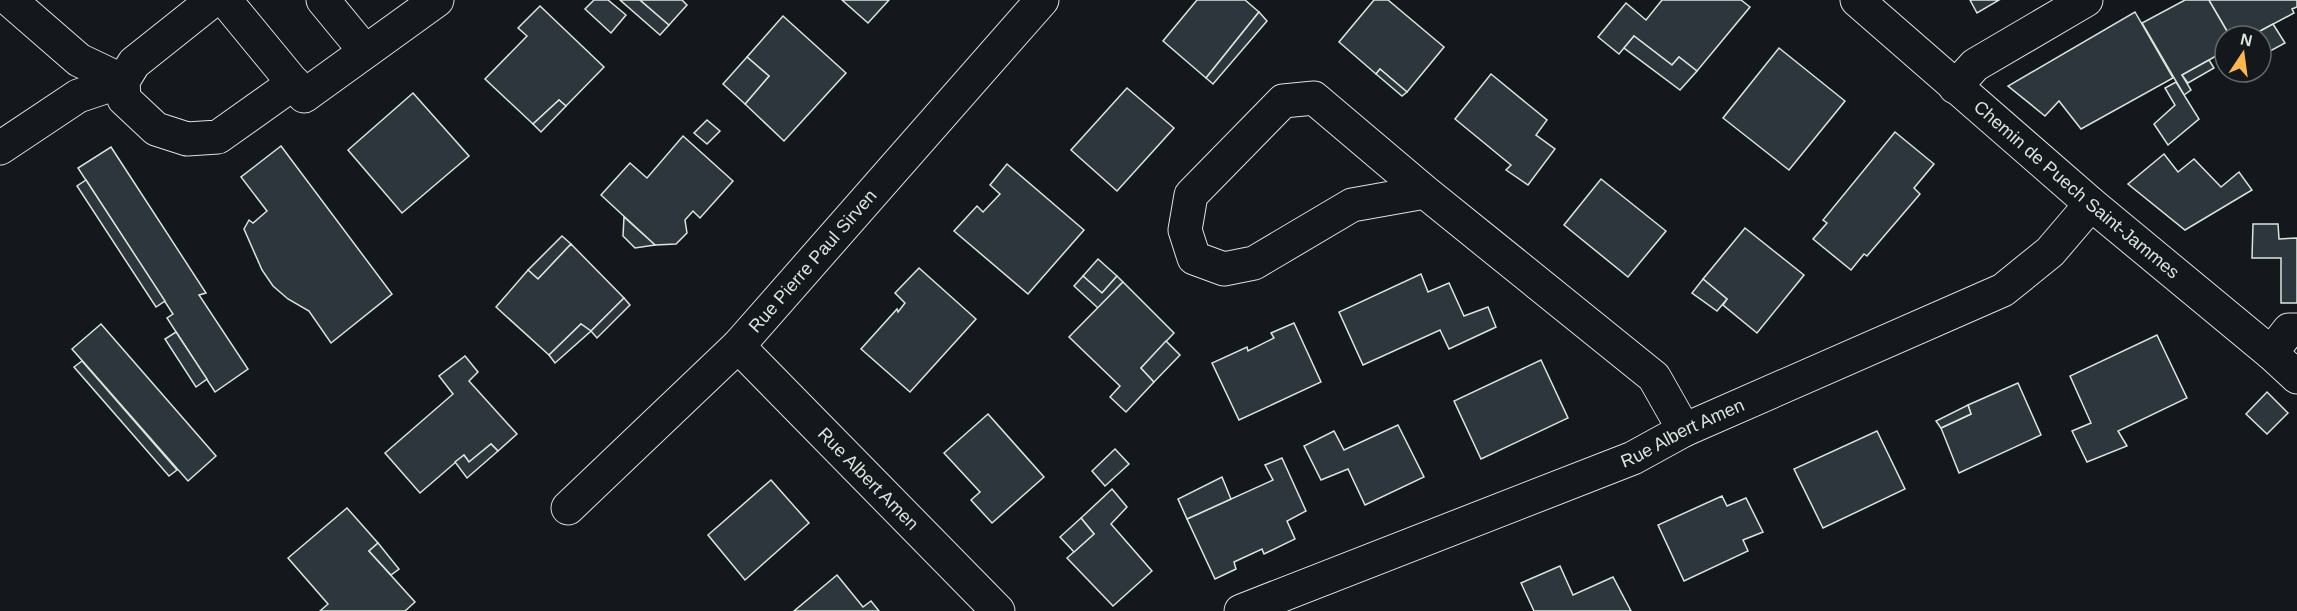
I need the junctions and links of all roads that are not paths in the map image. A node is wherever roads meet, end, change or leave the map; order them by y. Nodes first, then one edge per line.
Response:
1 (10, 0) edge
2 (213, 0) edge
3 (225, 0) edge
4 (323, 0) edge
5 (437, 0) edge
6 (1042, 0) edge
7 (1857, 0) edge
8 (2086, 0) edge
9 (365, 51) junction
10 (123, 81) junction
11 (294, 83) junction
12 (1955, 87) junction
13 (0, 148) edge
14 (1425, 192) junction
15 (2091, 204) junction
16 (2297, 330) edge
17 (738, 346) junction
18 (2271, 352) junction
19 (2297, 377) edge
20 (1684, 430) junction
21 (568, 508) dead end
22 (998, 611) edge
23 (1241, 611) edge

1 - 10 street
2 - 10 street
3 - 11 street
4 - 9 street
5 - 9 street
6 - 17 street, Rue Pierre Paul Sirven
7 - 12 street, Chemin de Puech Saint-Jammes
8 - 12 street
9 - 11 street
10 - 11 street
10 - 13 street
12 - 15 street, Chemin de Puech Saint-Jammes
14 - 14 street
14 - 20 street
15 - 18 street, Chemin de Puech Saint-Jammes
15 - 20 street, Rue Albert Amen
16 - 18 street
17 - 21 street, Rue Pierre Paul Sirven
17 - 22 street, Rue Albert Amen
18 - 19 street, Chemin de Puech Saint-Jammes
20 - 23 street, Rue Albert Amen

